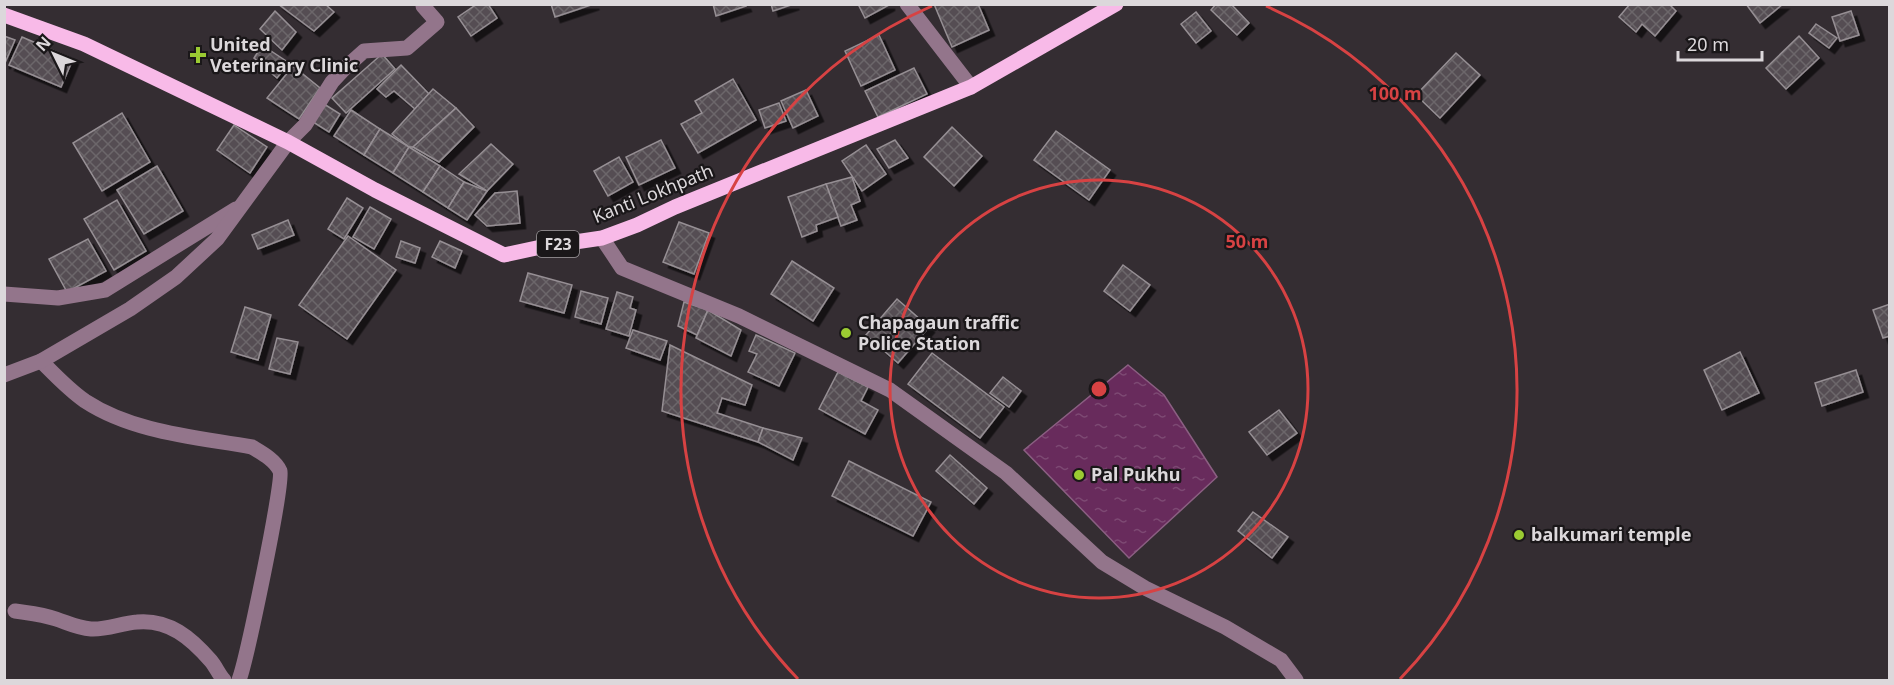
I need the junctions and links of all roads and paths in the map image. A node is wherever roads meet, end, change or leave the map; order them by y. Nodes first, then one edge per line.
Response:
1 (907, 4) edge
2 (1116, 4) edge
3 (424, 5) edge
4 (4, 15) edge
5 (971, 87) junction
6 (288, 142) junction
7 (242, 204) junction
8 (602, 238) junction
9 (4, 294) edge
10 (41, 361) junction
11 (4, 375) edge
12 (15, 611) dead end
13 (224, 681) edge
14 (239, 681) edge
15 (1296, 681) edge

1 - 5 street
2 - 5 main road, Kanti Lokhpath / F23
3 - 6 street
4 - 6 main road, Kanti Lokhpath / F23
5 - 8 main road, Kanti Lokhpath / F23
6 - 7 street
6 - 8 main road, Kanti Lokhpath / F23
7 - 9 street
7 - 10 street
8 - 15 street
10 - 11 street
10 - 14 street
12 - 13 street

